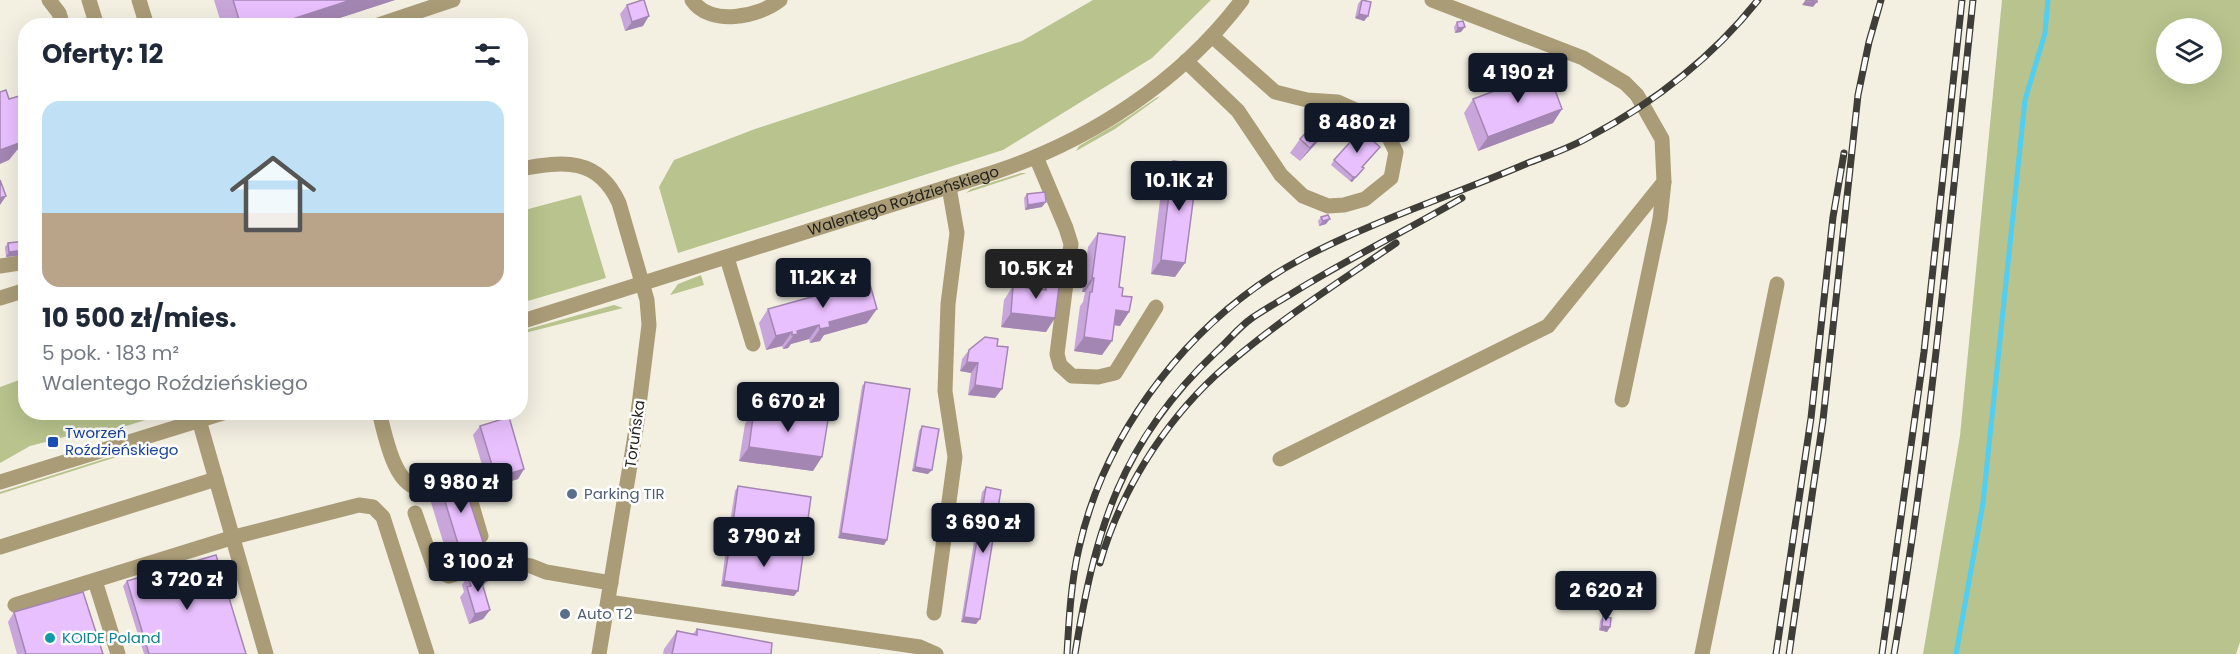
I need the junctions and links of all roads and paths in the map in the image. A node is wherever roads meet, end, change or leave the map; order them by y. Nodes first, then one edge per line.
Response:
1 (50, 0) edge
2 (88, 0) edge
3 (139, 0) edge
4 (453, 0) edge
5 (692, 0) edge
6 (780, 0) edge
7 (1242, 0) edge
8 (1431, 0) edge
9 (61, 18) edge
10 (94, 18) edge
11 (145, 18) edge
12 (399, 18) edge
13 (1212, 36) junction
14 (1186, 61) junction
15 (1036, 157) junction
16 (528, 168) edge
17 (1664, 182) junction
18 (949, 187) junction
19 (727, 258) junction
20 (18, 263) edge
21 (0, 266) edge
22 (643, 284) junction
23 (1777, 284) dead end
24 (18, 292) edge
25 (0, 298) edge
26 (1156, 307) dead end
27 (528, 320) edge
28 (753, 344) dead end
29 (1622, 400) dead end
30 (199, 420) joint
31 (381, 420) edge
32 (1280, 459) dead end
33 (216, 479) junction
34 (0, 482) edge
35 (415, 513) dead end
36 (481, 536) edge
37 (234, 537) junction
38 (0, 547) edge
39 (95, 581) junction
40 (611, 583) junction
41 (608, 602) junction
42 (15, 605) dead end
43 (934, 613) dead end
44 (118, 654) edge
45 (267, 654) edge
46 (427, 654) edge
47 (599, 654) edge
48 (936, 654) edge
49 (1702, 654) edge

1 - 9 street
2 - 10 street
3 - 11 street
4 - 12 street
5 - 6 street
7 - 13 street, Walentego Roździeńskiego
8 - 17 street
13 - 14 street, Walentego Roździeńskiego
13 - 14 street
14 - 15 street, Walentego Roździeńskiego
15 - 18 street, Walentego Roździeńskiego
15 - 26 street
16 - 22 street, Toruńska
17 - 29 street
17 - 32 street
18 - 19 street, Walentego Roździeńskiego
18 - 43 street
19 - 22 street, Walentego Roździeńskiego
19 - 28 street
20 - 21 street
22 - 27 street, Walentego Roździeńskiego
22 - 40 street, Toruńska
23 - 49 street
24 - 25 street
30 - 33 street
30 - 34 street
31 - 36 street
33 - 37 street
33 - 38 street
35 - 40 street
37 - 39 street
37 - 45 street
37 - 46 street
39 - 42 street
39 - 44 street
40 - 41 street, Toruńska
41 - 47 street, Toruńska
41 - 48 street

